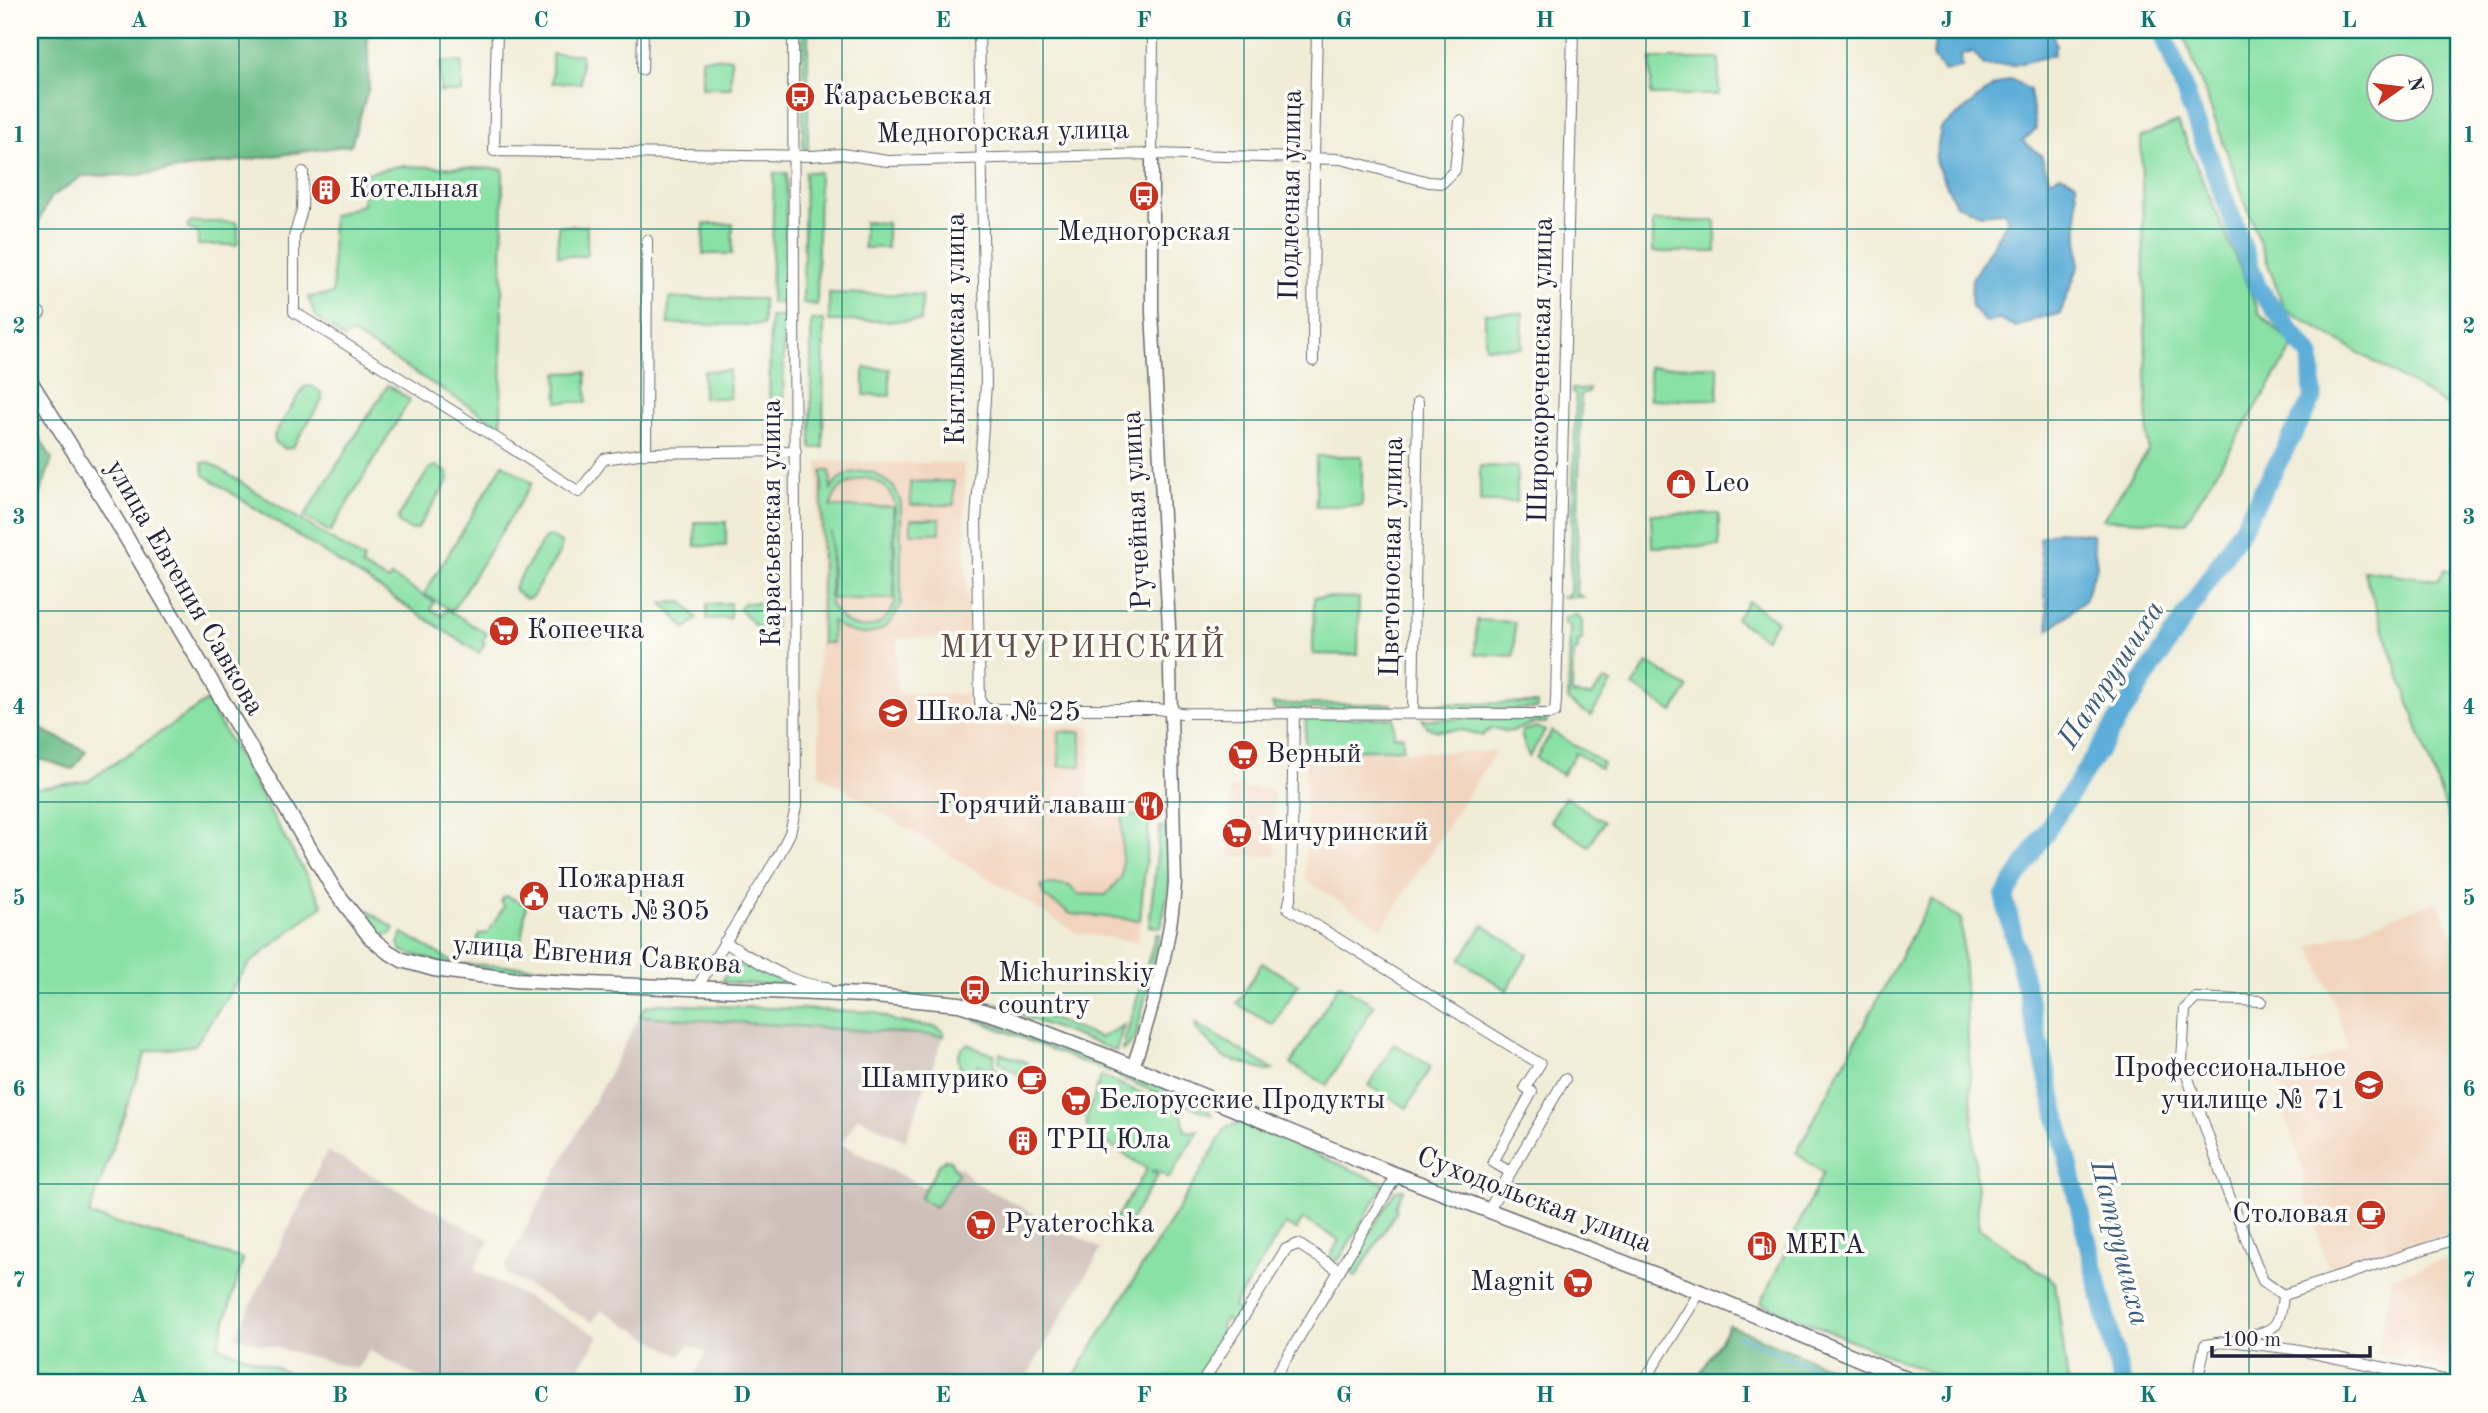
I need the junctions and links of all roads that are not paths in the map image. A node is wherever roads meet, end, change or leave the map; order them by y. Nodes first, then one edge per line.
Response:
1 (497, 30) edge
2 (643, 30) edge
3 (793, 30) edge
4 (979, 30) edge
5 (1153, 30) edge
6 (1317, 30) edge
7 (1573, 30) edge
8 (642, 70) dead end
9 (1460, 121) dead end
10 (1152, 154) junction
11 (793, 156) junction
12 (980, 158) junction
13 (1314, 159) junction
14 (303, 172) dead end
15 (647, 240) dead end
16 (40, 313) dead end
17 (30, 321) edge
18 (1313, 360) dead end
19 (30, 381) edge
20 (1418, 402) dead end
21 (796, 451) junction
22 (646, 453) junction
23 (987, 709) joint
24 (1555, 712) joint
25 (1172, 713) junction
26 (1294, 713) junction
27 (1413, 713) junction
28 (724, 942) junction
29 (696, 989) junction
30 (864, 995) junction
31 (2261, 1001) dead end
32 (1133, 1068) junction
33 (1565, 1079) dead end
34 (1510, 1172) junction
35 (1397, 1175) junction
36 (1488, 1211) junction
37 (2458, 1238) edge
38 (1340, 1271) junction
39 (1700, 1292) junction
40 (2283, 1295) junction
41 (2230, 1341) junction
42 (1275, 1377) dead end
43 (1202, 1383) edge
44 (1643, 1383) edge
45 (1916, 1383) edge
46 (2197, 1383) edge
47 (2458, 1383) edge

1 - 11 street, Медногорская улица
2 - 8 street
3 - 11 street, Карасьевская улица
4 - 12 street, Кытлымская улица
5 - 10 street, Ручейная улица
6 - 13 street, Подлесная улица
7 - 24 street, Широкореченская улица
9 - 13 street, Медногорская улица
10 - 12 street, Медногорская улица
10 - 13 street, Медногорская улица
10 - 25 street, Ручейная улица
11 - 12 street, Медногорская улица
11 - 21 street, Карасьевская улица
12 - 23 street, Кытлымская улица
13 - 18 street, Подлесная улица
14 - 22 street
15 - 22 street
16 - 17 street
19 - 29 main road, улица Евгения Савкова
20 - 27 street, Цветоносная улица
21 - 22 street
21 - 28 street, Карасьевская улица
23 - 25 street, Цветоносная улица
24 - 27 street, Цветоносная улица
25 - 26 street, Цветоносная улица
25 - 32 street, Ручейная улица
26 - 27 street, Цветоносная улица
26 - 34 street
28 - 29 street, Карасьевская улица
28 - 30 street
29 - 30 main road, улица Евгения Савкова
30 - 32 main road, улица Евгения Савкова
31 - 40 street
32 - 35 main road, Суходольская улица
33 - 34 street
34 - 36 street
35 - 36 main road, Суходольская улица
35 - 38 street
36 - 39 main road, Суходольская улица
37 - 40 street
38 - 42 street
38 - 43 street
39 - 44 street
39 - 45 main road, Суходольская улица
40 - 41 street
41 - 46 street
41 - 47 street

